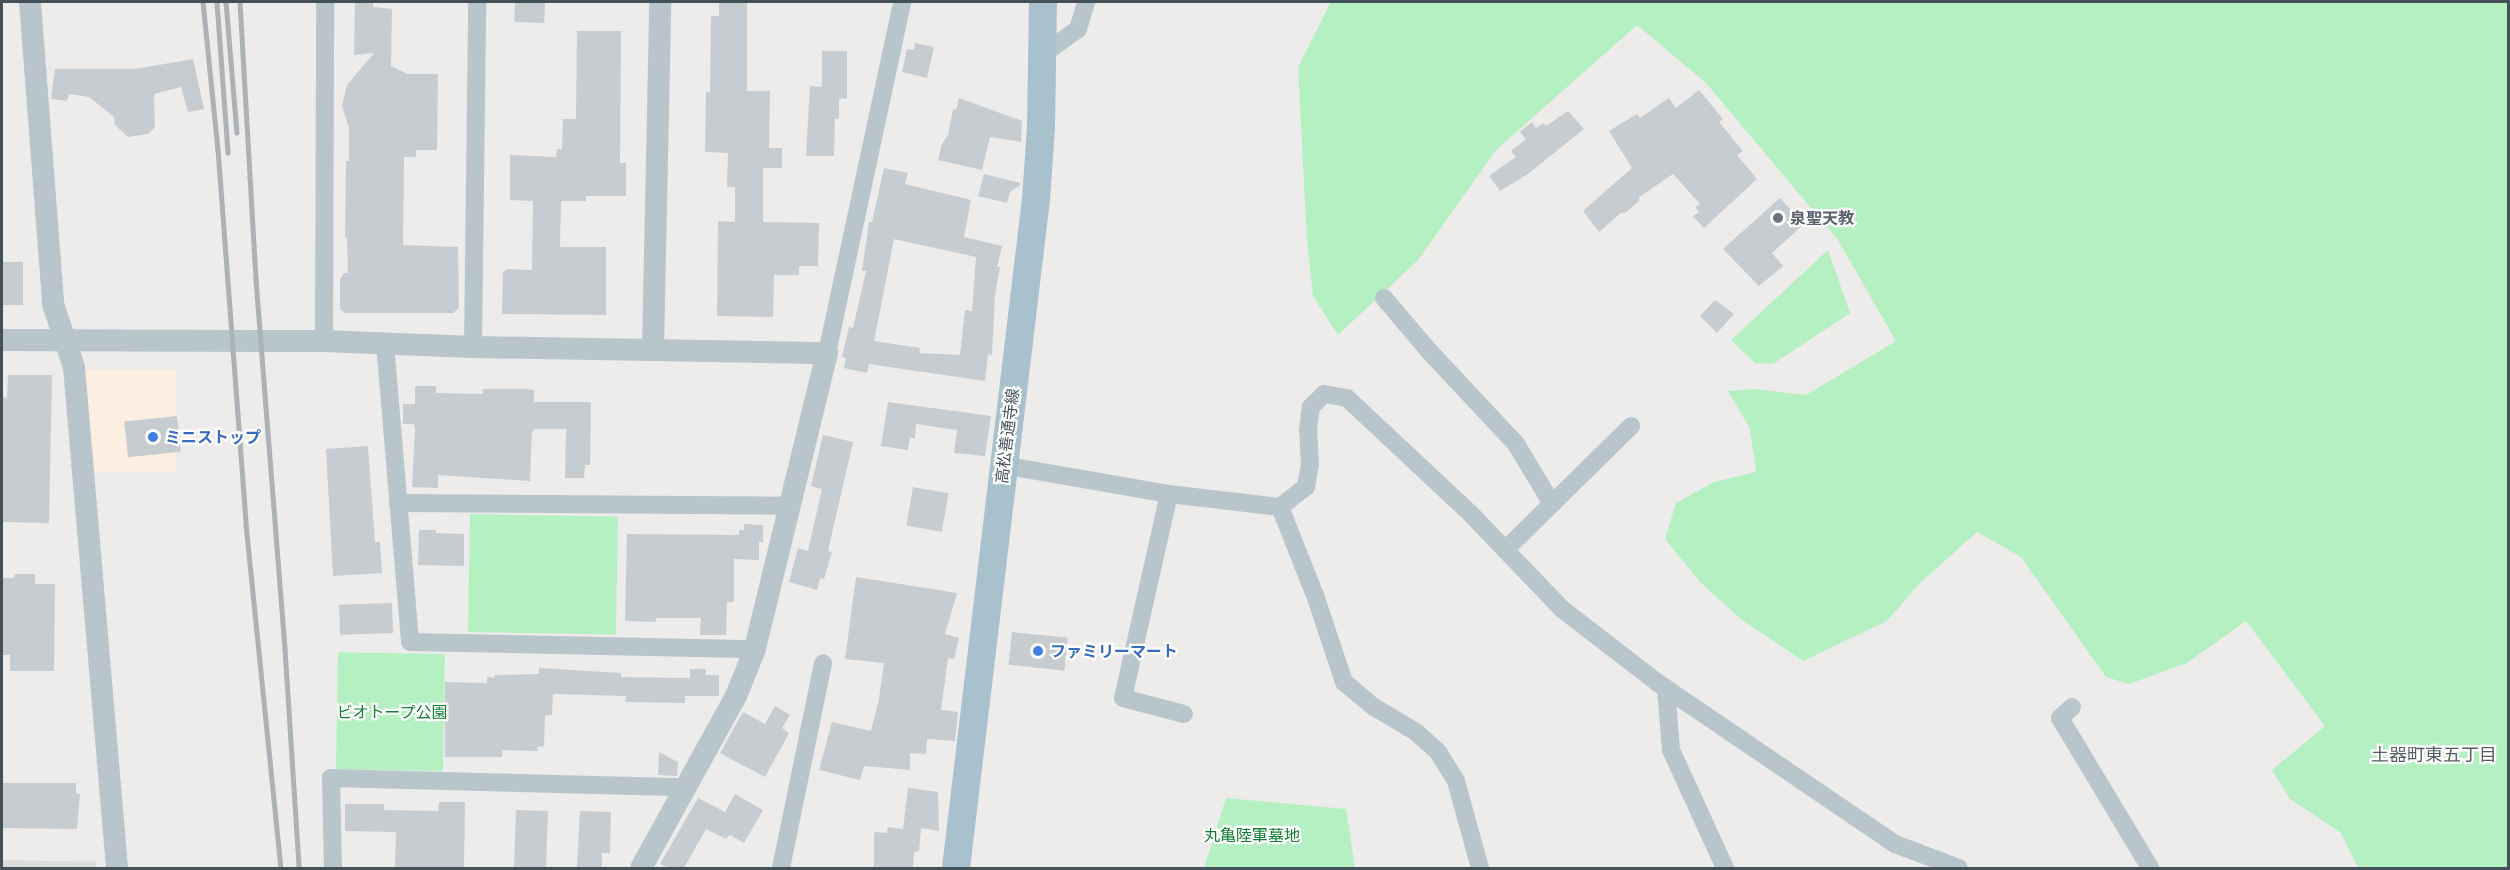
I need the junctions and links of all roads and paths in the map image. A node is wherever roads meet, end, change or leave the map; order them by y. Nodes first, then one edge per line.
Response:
1 (30, 2) edge
2 (325, 2) edge
3 (477, 2) edge
4 (660, 2) edge
5 (902, 2) edge
6 (1043, 2) edge
7 (1086, 2) edge
8 (1042, 55) junction
9 (1384, 298) dead end
10 (2, 340) edge
11 (324, 341) junction
12 (67, 342) junction
13 (385, 343) junction
14 (473, 347) junction
15 (653, 349) junction
16 (826, 353) junction
17 (1631, 426) dead end
18 (1004, 465) junction
19 (1169, 494) junction
20 (398, 503) junction
21 (1552, 504) junction
22 (789, 506) junction
23 (1280, 507) junction
24 (1505, 550) junction
25 (755, 649) junction
26 (824, 663) dead end
27 (1666, 688) junction
28 (2072, 706) dead end
29 (1184, 714) dead end
30 (684, 787) junction
31 (117, 868) edge
32 (333, 868) edge
33 (641, 868) edge
34 (782, 868) edge
35 (956, 868) edge
36 (1480, 868) edge
37 (1725, 868) edge
38 (1959, 868) edge
39 (2150, 868) edge

1 - 12 street
2 - 11 street
3 - 14 street
4 - 15 street
5 - 16 street
6 - 8 main road, 高松善通寺線
7 - 8 street
8 - 18 main road, 高松善通寺線
9 - 21 street
10 - 12 street
11 - 12 street
11 - 13 street
12 - 31 street
13 - 14 street
13 - 20 street
14 - 15 street
15 - 16 street
16 - 22 street
17 - 21 street
18 - 19 street
18 - 35 main road, 高松善通寺線
19 - 23 street
19 - 29 street
20 - 22 street
20 - 25 street
21 - 24 street
22 - 25 street
23 - 24 street
23 - 36 street
24 - 27 street
25 - 30 street
26 - 34 street
27 - 37 street
27 - 38 street
28 - 39 street
30 - 32 street
30 - 33 street

